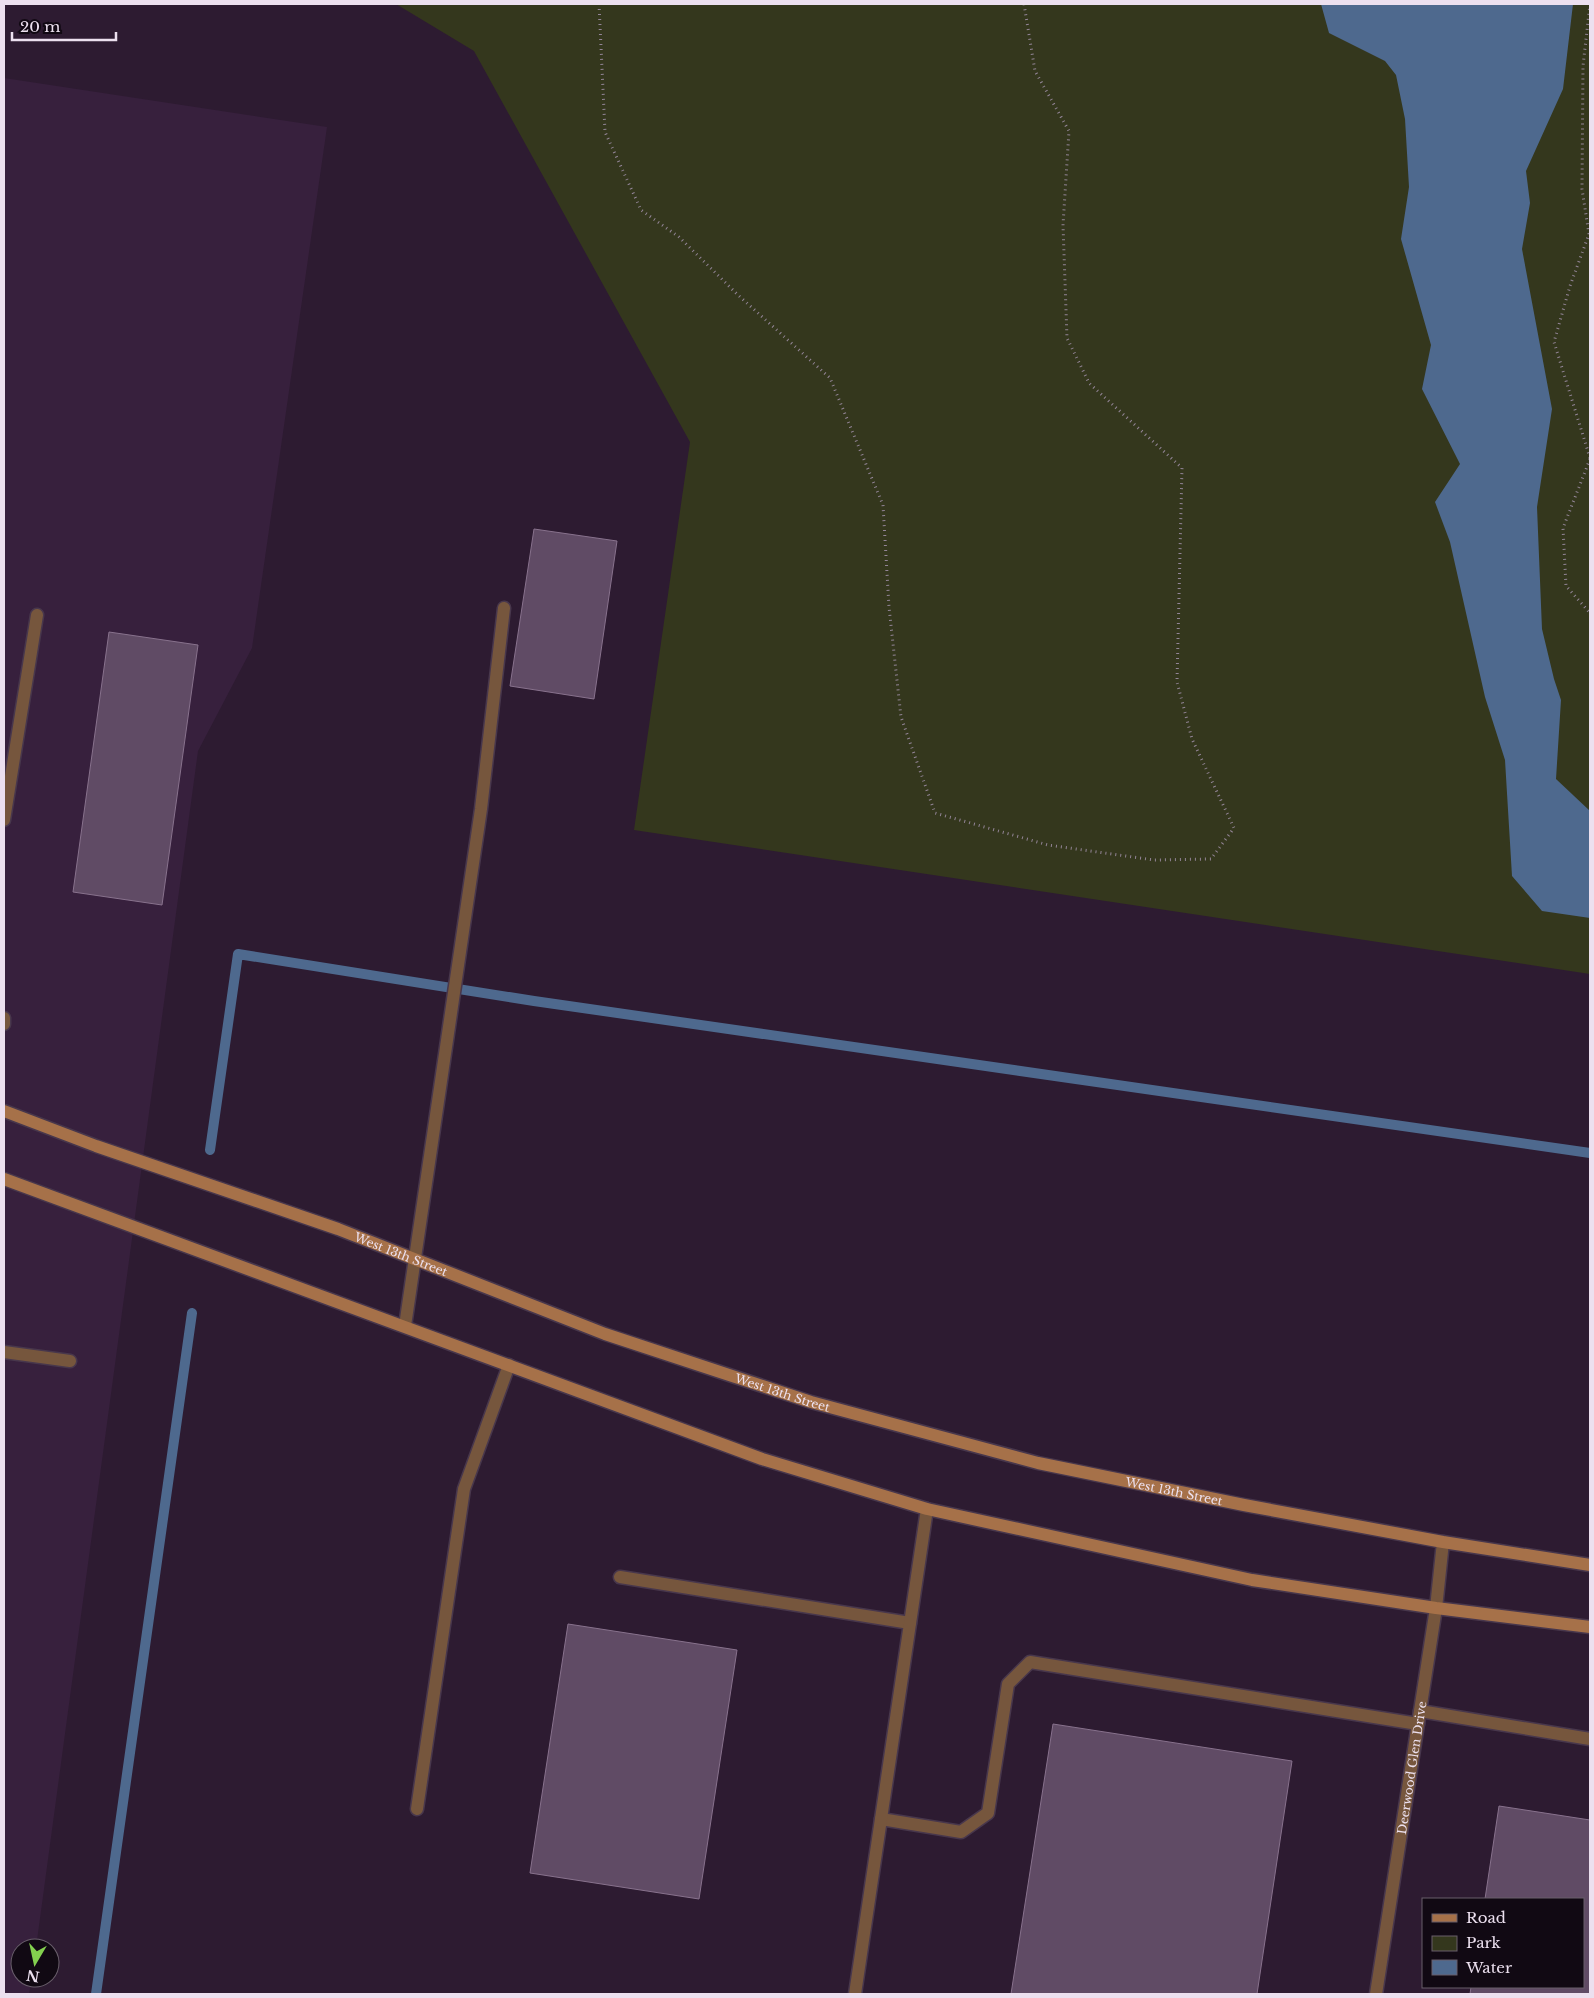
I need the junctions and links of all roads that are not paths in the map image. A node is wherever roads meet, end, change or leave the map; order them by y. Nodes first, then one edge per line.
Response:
1 (504, 608) dead end
2 (37, 615) dead end
3 (4, 820) edge
4 (4, 1018) edge
5 (4, 1024) edge
6 (4, 1111) edge
7 (4, 1179) edge
8 (414, 1258) junction
9 (405, 1326) junction
10 (4, 1352) edge
11 (70, 1361) dead end
12 (508, 1365) junction
13 (927, 1510) junction
14 (1443, 1542) junction
15 (1590, 1565) edge
16 (620, 1577) dead end
17 (1436, 1608) junction
18 (910, 1623) junction
19 (1590, 1627) edge
20 (1420, 1710) junction
21 (1418, 1724) junction
22 (1590, 1739) edge
23 (417, 1809) dead end
24 (881, 1820) junction
25 (856, 1994) edge
26 (1376, 1994) edge

1 - 8 street
2 - 3 street
4 - 5 street
6 - 8 main road, West 13th Street
7 - 9 main road
8 - 9 street
8 - 14 main road, West 13th Street
9 - 12 main road
10 - 11 street
12 - 13 main road
12 - 23 street
13 - 17 main road
13 - 18 street
14 - 15 main road, West 13th Street
14 - 17 street, Deerwood Glen Drive
16 - 18 street
17 - 19 main road
17 - 20 street, Deerwood Glen Drive
18 - 24 street
20 - 21 street, Deerwood Glen Drive
20 - 22 street
21 - 24 street
21 - 26 street, Deerwood Glen Drive
24 - 25 street

